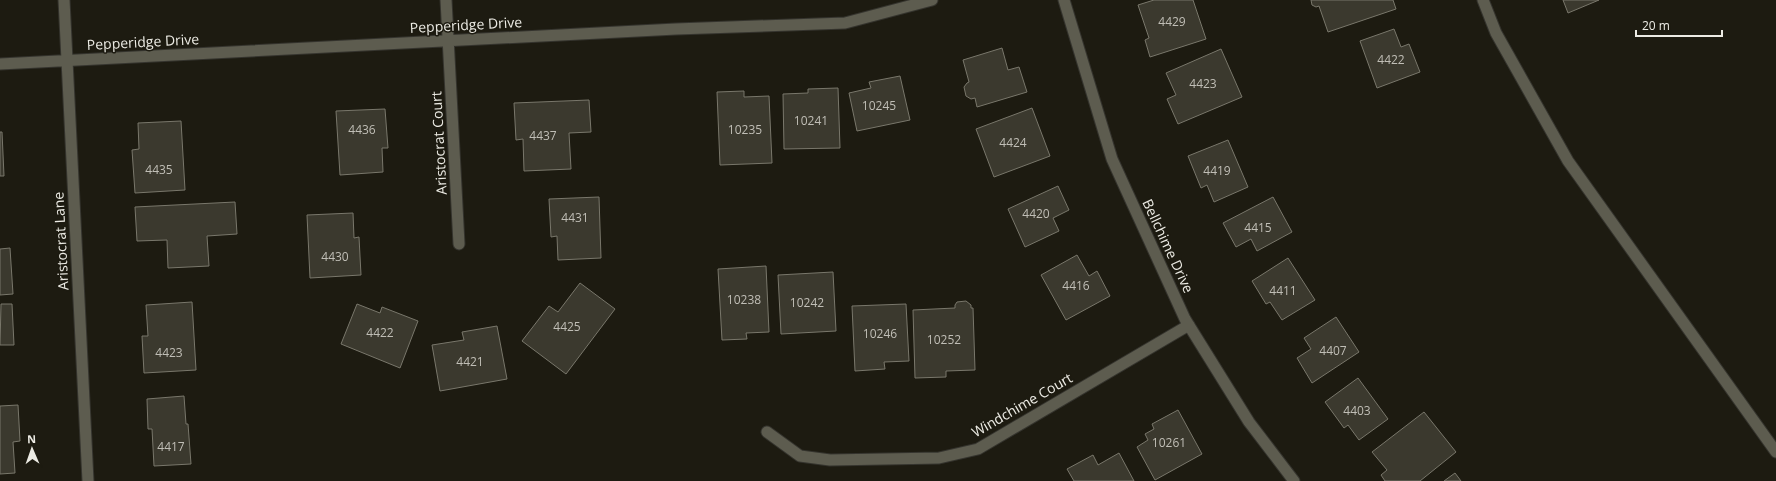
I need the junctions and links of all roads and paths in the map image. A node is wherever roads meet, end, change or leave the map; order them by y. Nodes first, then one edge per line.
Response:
1 (64, 0) edge
2 (446, 0) edge
3 (932, 0) edge
4 (1064, 0) edge
5 (1483, 0) edge
6 (448, 41) junction
7 (67, 61) junction
8 (0, 64) edge
9 (459, 244) dead end
10 (1189, 325) junction
11 (767, 432) dead end
12 (1776, 452) edge
13 (88, 481) edge
14 (1294, 481) edge

1 - 7 street, Aristocrat Lane
2 - 6 street, Aristocrat Court
3 - 6 street, Pepperidge Drive
4 - 10 street, Bellchime Drive
5 - 12 street
6 - 7 street, Pepperidge Drive
6 - 9 street, Aristocrat Court
7 - 8 street, Pepperidge Drive
7 - 13 street, Aristocrat Lane
10 - 11 street, Windchime Court
10 - 14 street, Bellchime Drive

